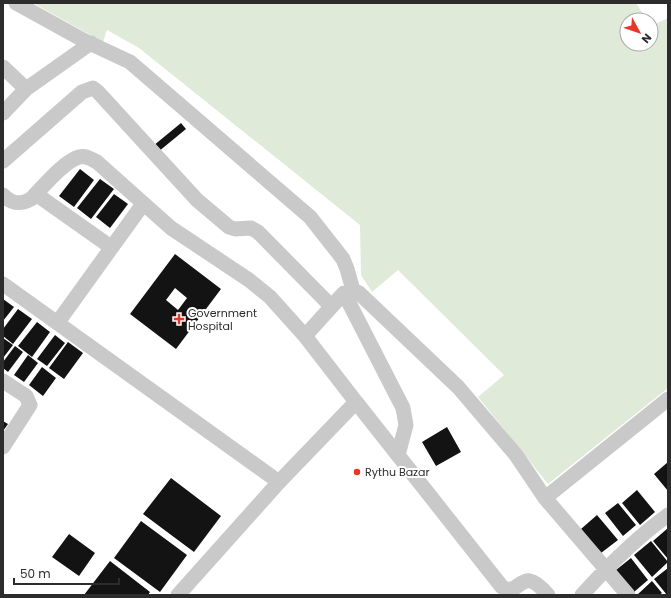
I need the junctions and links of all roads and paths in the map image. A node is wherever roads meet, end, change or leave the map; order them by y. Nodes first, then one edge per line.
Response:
1 (16, 3) edge
2 (91, 43) junction
3 (3, 66) edge
4 (26, 89) junction
5 (3, 113) edge
6 (3, 161) edge
7 (36, 194) junction
8 (3, 195) edge
9 (143, 204) junction
10 (111, 247) junction
11 (3, 284) edge
12 (348, 292) junction
13 (331, 306) junction
14 (58, 322) junction
15 (305, 336) junction
16 (3, 381) edge
17 (356, 402) junction
18 (666, 404) edge
19 (3, 447) edge
20 (398, 455) junction
21 (279, 482) junction
22 (545, 498) junction
23 (668, 515) edge
24 (606, 568) junction
25 (181, 594) edge
26 (548, 595) edge
27 (582, 595) edge
28 (628, 595) edge

1 - 2 street
2 - 4 street
2 - 12 street
3 - 4 street
4 - 5 street
6 - 13 street
7 - 8 street
7 - 9 street
7 - 10 street
9 - 10 street
9 - 15 street
10 - 14 street
11 - 14 street
12 - 13 street
12 - 20 street
12 - 22 street
13 - 15 street
14 - 21 street
15 - 17 street
16 - 19 street
17 - 20 street
17 - 21 street
18 - 22 street
20 - 26 street
21 - 25 street
22 - 24 street
23 - 24 street
24 - 27 street
24 - 28 street

